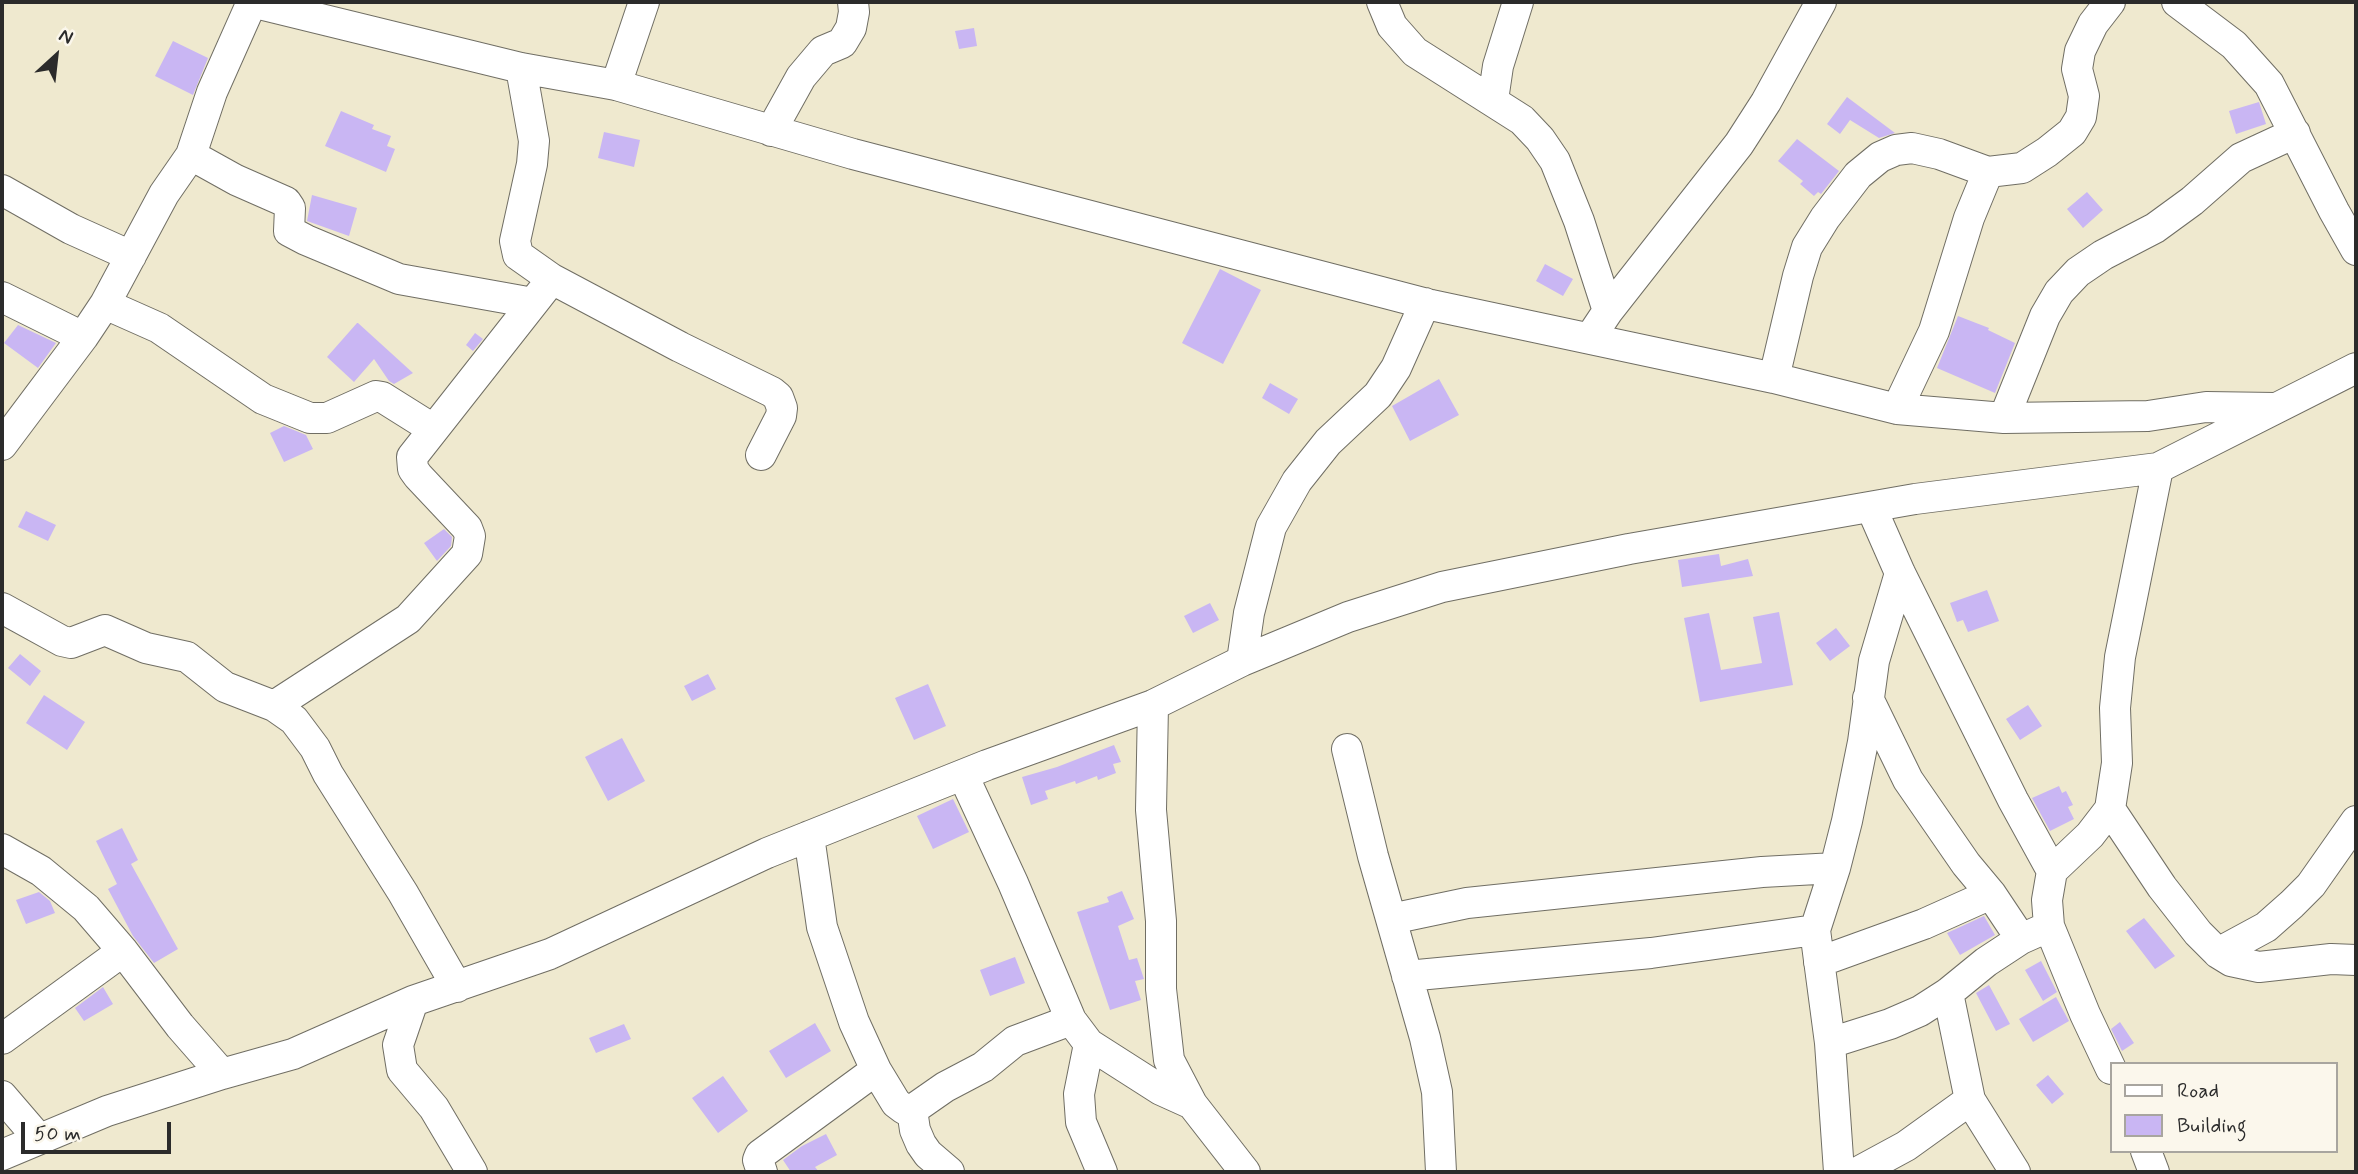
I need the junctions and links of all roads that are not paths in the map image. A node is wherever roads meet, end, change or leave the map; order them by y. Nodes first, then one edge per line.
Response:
1 (252, 2) edge
2 (644, 2) edge
3 (853, 2) edge
4 (1382, 2) edge
5 (1518, 2) edge
6 (1821, 2) edge
7 (2109, 2) edge
8 (2177, 2) edge
9 (521, 68) junction
10 (616, 85) junction
11 (1493, 100) junction
12 (771, 131) junction
13 (2295, 132) junction
14 (191, 155) junction
15 (1988, 172) junction
16 (2, 190) edge
17 (2356, 250) edge
18 (131, 256) junction
19 (552, 279) junction
20 (2, 297) edge
21 (533, 303) junction
22 (1425, 303) junction
23 (105, 304) junction
24 (1608, 311) junction
25 (83, 337) junction
26 (1590, 338) junction
27 (2356, 368) edge
28 (1774, 378) junction
29 (2278, 408) junction
30 (1897, 409) junction
31 (2004, 418) junction
32 (433, 429) junction
33 (2, 445) edge
34 (761, 455) dead end
35 (2158, 468) junction
36 (1871, 507) junction
37 (1900, 573) junction
38 (2, 608) edge
39 (1242, 661) junction
40 (1868, 697) junction
41 (1153, 705) junction
42 (274, 706) junction
43 (1347, 749) dead end
44 (963, 775) junction
45 (2110, 809) junction
46 (2356, 821) edge
47 (809, 836) junction
48 (2, 849) edge
49 (1835, 868) junction
50 (2052, 871) junction
51 (1992, 894) junction
52 (1391, 919) junction
53 (2049, 926) junction
54 (1815, 930) junction
55 (2021, 939) junction
56 (123, 951) junction
57 (2218, 953) junction
58 (2356, 960) edge
59 (1819, 962) junction
60 (1407, 976) junction
61 (457, 988) junction
62 (1948, 992) junction
63 (413, 1001) junction
64 (1071, 1020) junction
65 (2, 1039) edge
66 (1830, 1043) junction
67 (1088, 1044) junction
68 (2110, 1067) edge
69 (876, 1070) junction
70 (222, 1073) junction
71 (2, 1096) edge
72 (1970, 1100) junction
73 (1192, 1104) junction
74 (912, 1110) junction
75 (39, 1139) junction
76 (2, 1155) edge
77 (935, 1166) edge
78 (472, 1172) edge
79 (762, 1172) edge
80 (1102, 1172) edge
81 (1245, 1172) edge
82 (1441, 1172) edge
83 (1839, 1172) edge
84 (1858, 1172) edge
85 (2015, 1172) edge

1 - 9 street
1 - 14 street
2 - 10 street
3 - 12 street
4 - 11 street
5 - 11 street
6 - 24 street
7 - 15 street
8 - 13 street
9 - 10 street
9 - 19 street
10 - 12 street
11 - 24 street
12 - 22 street
13 - 17 street
13 - 31 street
14 - 18 street
14 - 21 street
15 - 28 street
15 - 30 street
16 - 18 street
18 - 23 street
19 - 21 street
19 - 34 street
20 - 25 street
21 - 32 street
22 - 26 street
22 - 39 street
23 - 25 street
23 - 32 street
24 - 26 street
25 - 33 street
26 - 28 street
27 - 29 street
28 - 30 street
29 - 31 street
29 - 35 street
30 - 31 street
32 - 42 street
35 - 36 street
35 - 45 street
36 - 37 street
36 - 39 street
37 - 40 street
37 - 50 street
38 - 42 street
39 - 41 street
40 - 49 street
40 - 51 street
41 - 44 street
41 - 73 street
42 - 61 street
43 - 52 street
44 - 47 street
44 - 64 street
45 - 50 street
45 - 57 street
46 - 57 street
47 - 61 street
47 - 69 street
48 - 56 street
49 - 52 street
49 - 54 street
50 - 53 street
51 - 55 street
51 - 59 street
52 - 60 street
53 - 55 street
53 - 68 street
54 - 59 street
54 - 60 street
55 - 62 street
56 - 65 street
56 - 70 street
57 - 58 street
59 - 66 street
60 - 82 street
61 - 63 street
62 - 66 street
62 - 72 street
63 - 70 street
63 - 78 street
64 - 67 street
64 - 74 street
66 - 83 street
67 - 73 street
67 - 80 street
69 - 74 street
69 - 79 street
70 - 75 street
71 - 75 street
72 - 84 street
72 - 85 street
73 - 81 street
74 - 77 street
75 - 76 street

